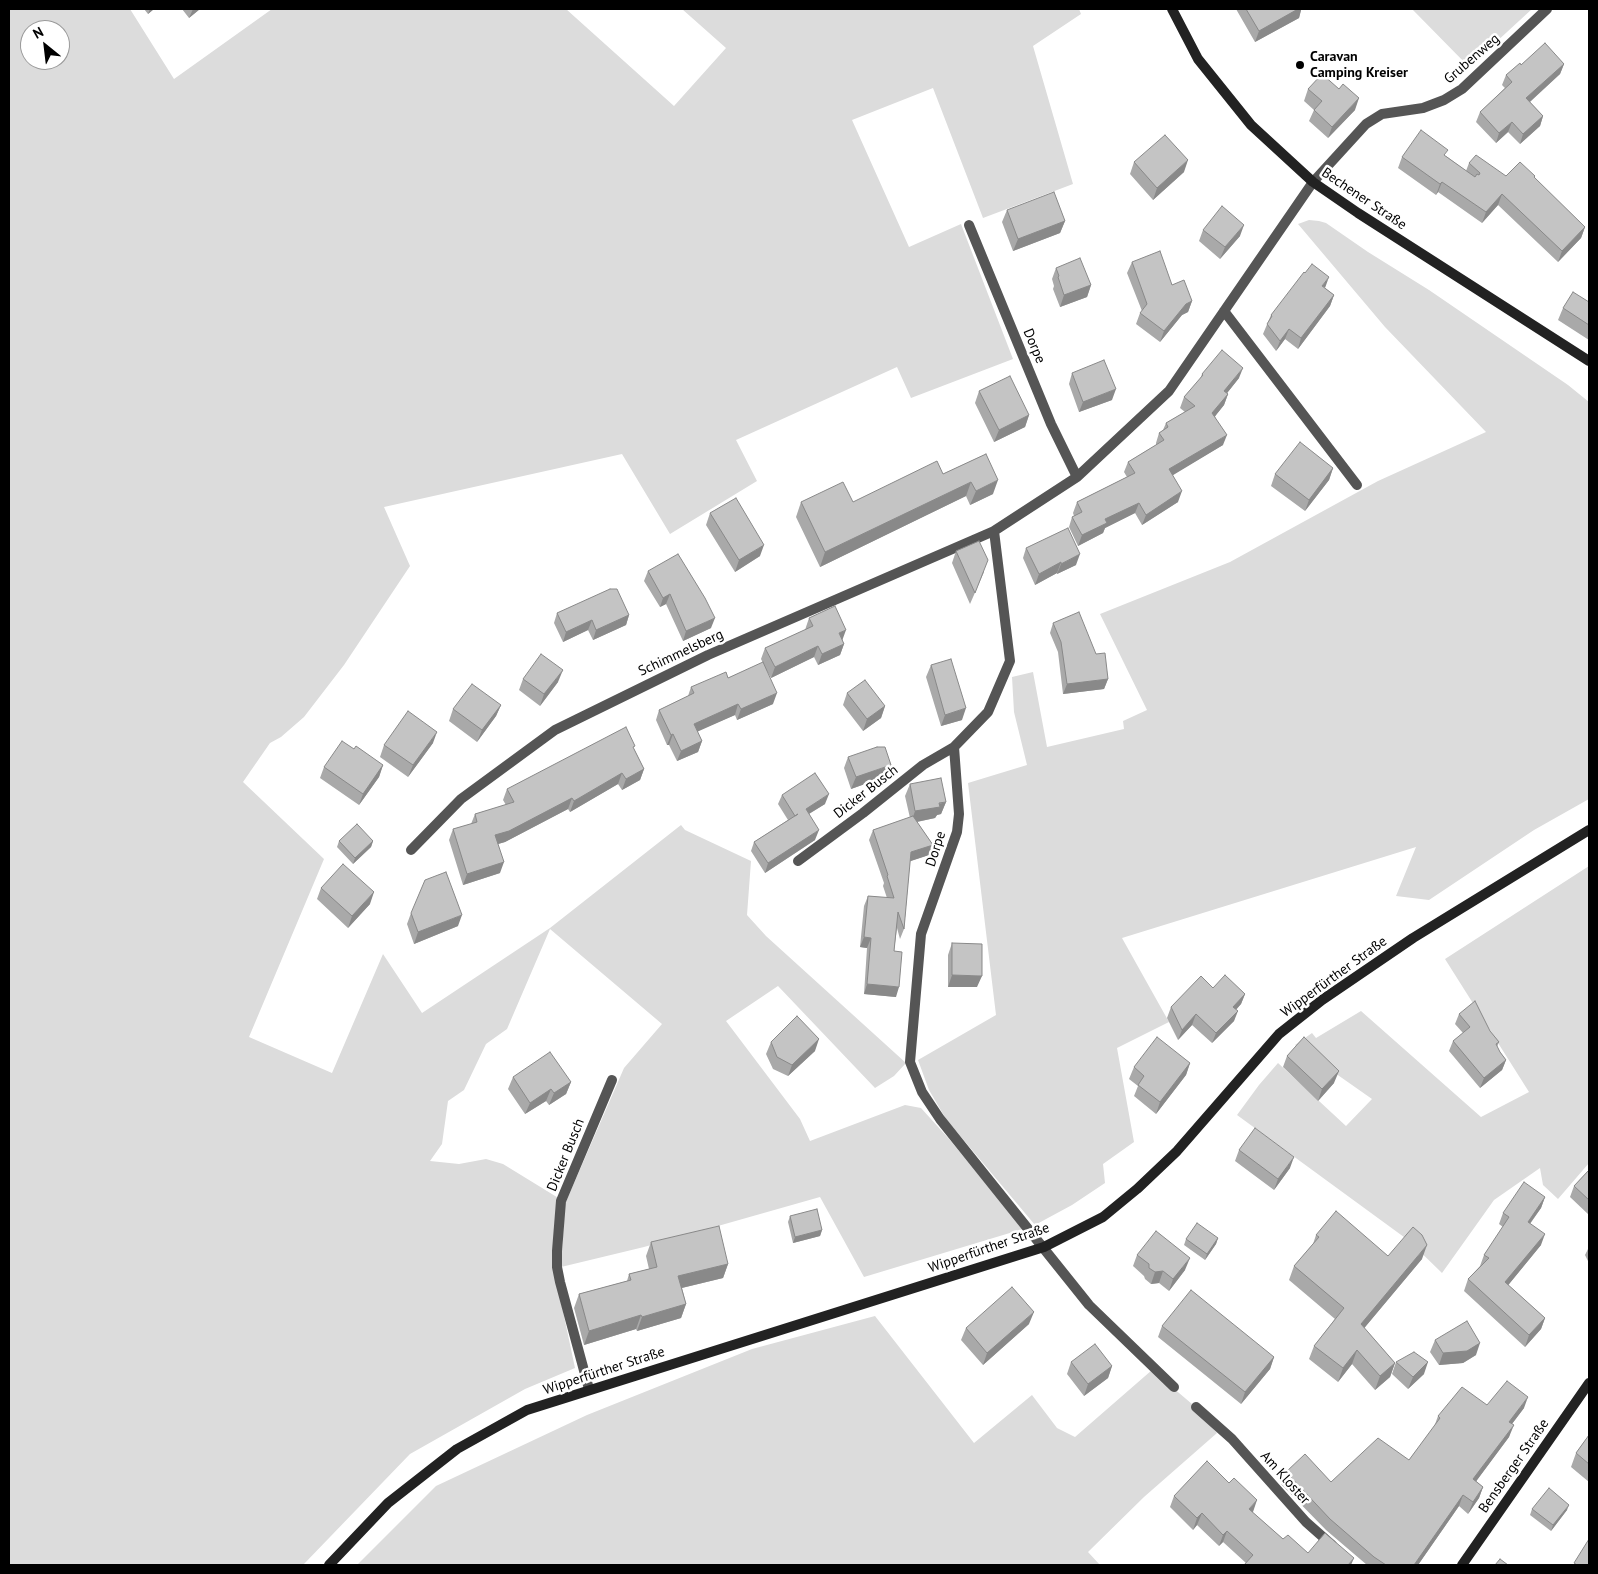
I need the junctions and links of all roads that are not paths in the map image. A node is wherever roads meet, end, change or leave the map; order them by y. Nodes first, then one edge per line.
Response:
1 (1172, 9) edge
2 (1548, 9) edge
3 (1313, 182) junction
4 (969, 225) dead end
5 (1224, 311) junction
6 (1589, 361) edge
7 (1077, 477) junction
8 (1357, 485) dead end
9 (994, 531) junction
10 (954, 747) junction
11 (1589, 830) edge
12 (411, 850) dead end
13 (798, 861) dead end
14 (612, 1080) dead end
15 (1044, 1247) junction
16 (1589, 1383) edge
17 (1174, 1387) dead end
18 (589, 1390) junction
19 (1196, 1407) dead end
20 (1341, 1553) edge
21 (328, 1565) edge
22 (1462, 1565) edge

1 - 3 main road, Bechener Straße
2 - 3 street, Grubenweg
3 - 5 street
3 - 6 main road, Bechener Straße
4 - 7 street, Dorpe
5 - 7 street
5 - 8 street
7 - 9 street
9 - 10 street
9 - 12 street, Schimmelsberg
10 - 13 street, Dicker Busch
10 - 15 street, Dorpe
11 - 15 main road, Wipperfürther Straße
14 - 18 street, Dicker Busch
15 - 17 street
15 - 18 main road, Wipperfürther Straße
16 - 22 main road, Bensberger Straße
18 - 21 main road, Wipperfürther Straße
19 - 20 street, Am Kloster

